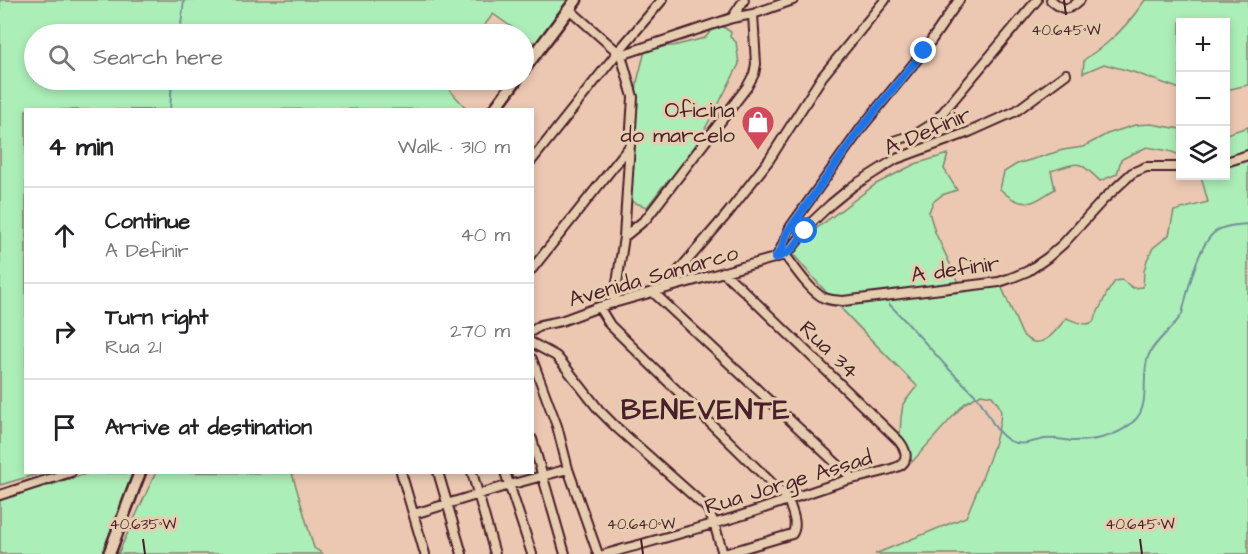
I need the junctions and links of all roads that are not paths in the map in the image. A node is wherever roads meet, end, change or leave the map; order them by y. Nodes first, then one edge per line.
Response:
1 (662, 0) edge
2 (744, 0) edge
3 (793, 0) edge
4 (885, 0) edge
5 (959, 0) edge
6 (1037, 0) edge
7 (1051, 0) edge
8 (1080, 0) edge
9 (573, 5) edge
10 (753, 14) junction
11 (732, 18) junction
12 (619, 53) junction
13 (534, 56) edge
14 (1066, 74) dead end
15 (509, 90) edge
16 (495, 108) edge
17 (894, 141) dead end
18 (630, 146) junction
19 (1248, 155) edge
20 (534, 158) edge
21 (1230, 161) edge
22 (1176, 167) edge
23 (624, 237) junction
24 (785, 255) junction
25 (775, 258) junction
26 (534, 266) edge
27 (723, 272) junction
28 (658, 292) junction
29 (614, 303) junction
30 (599, 307) junction
31 (534, 330) edge
32 (534, 344) edge
33 (534, 365) edge
34 (534, 445) edge
35 (906, 456) joint
36 (568, 469) junction
37 (65, 474) edge
38 (139, 474) edge
39 (402, 474) edge
40 (439, 474) edge
41 (473, 474) edge
42 (506, 474) edge
43 (544, 476) junction
44 (852, 478) junction
45 (509, 485) junction
46 (0, 495) edge
47 (478, 495) junction
48 (788, 499) junction
49 (447, 503) junction
50 (414, 514) junction
51 (714, 523) junction
52 (109, 554) edge
53 (425, 554) edge
54 (462, 554) edge
55 (495, 554) edge
56 (532, 554) edge
57 (565, 554) edge
58 (598, 554) edge
59 (606, 554) edge
60 (724, 554) edge

1 - 12 street
2 - 11 street
3 - 10 street
4 - 28 street
5 - 25 street
6 - 17 street
7 - 8 street
9 - 12 street
9 - 13 street
10 - 11 street
10 - 23 street
11 - 12 street
12 - 18 street
12 - 20 street
14 - 24 street, A Definir
15 - 16 street
18 - 23 street
18 - 26 street
19 - 21 street
22 - 24 street, A definir
23 - 29 street
24 - 25 street, Avenida Samarco
25 - 27 street, Avenida Samarco
27 - 28 street, Avenida Samarco
27 - 35 street, Rua 34
28 - 29 street, Avenida Samarco
28 - 44 street
29 - 30 street, Avenida Samarco
30 - 31 street, Avenida Samarco
30 - 48 street
32 - 51 street
33 - 36 street
34 - 43 street
35 - 44 street, Rua Jorge Assad
36 - 43 street
36 - 58 street
37 - 46 street
38 - 52 street
39 - 50 street
40 - 49 street
41 - 47 street
42 - 45 street
43 - 45 street
43 - 57 street
44 - 48 street, Rua Jorge Assad
45 - 47 street
45 - 56 street
47 - 49 street
47 - 55 street
48 - 51 street, Rua Jorge Assad
48 - 60 street
49 - 50 street
49 - 54 street
50 - 53 street
51 - 59 street, Rua Jorge Assad
51 - 60 street

